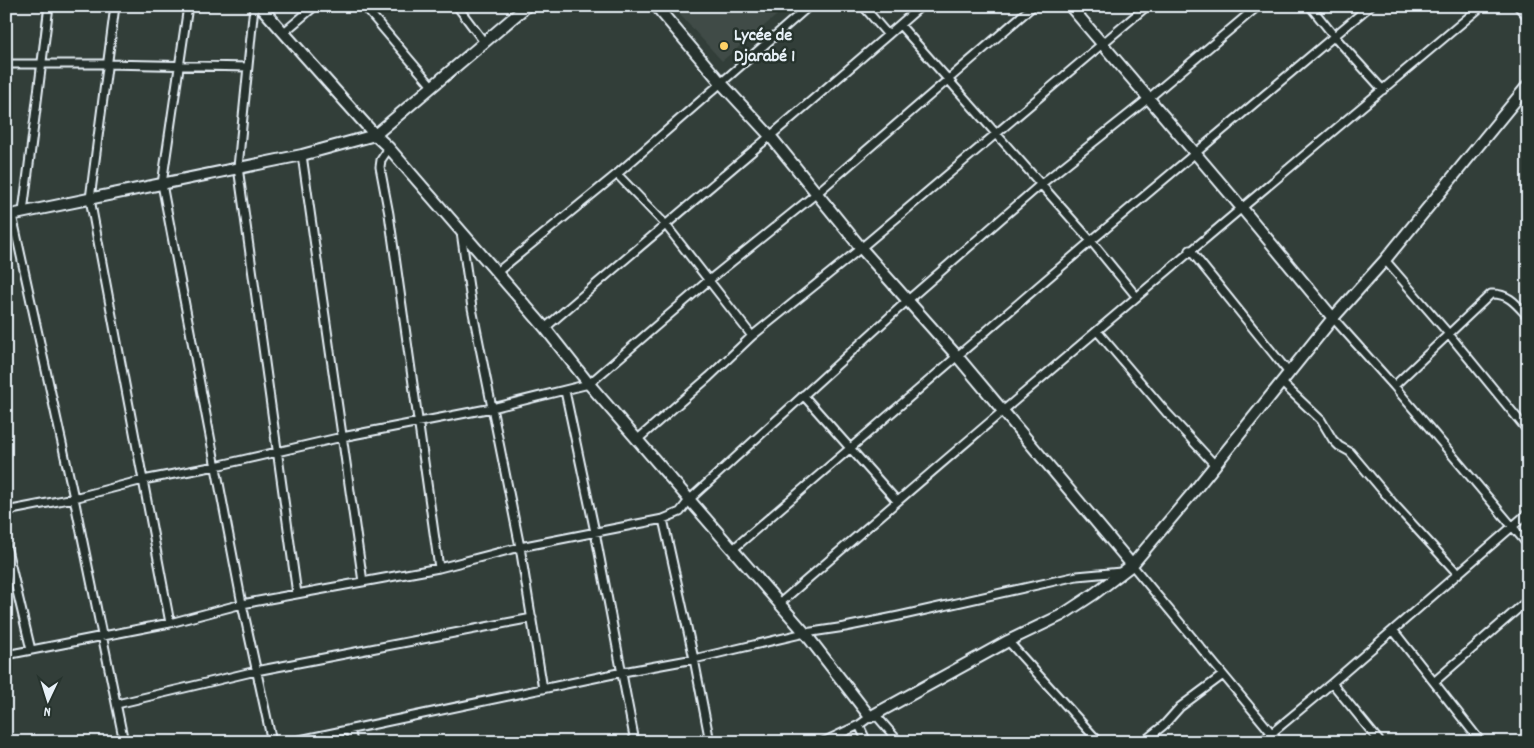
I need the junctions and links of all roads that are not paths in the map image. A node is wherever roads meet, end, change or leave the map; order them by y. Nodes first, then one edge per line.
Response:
1 (49, 6) edge
2 (115, 6) edge
3 (188, 6) edge
4 (254, 6) edge
5 (260, 6) edge
6 (315, 6) edge
7 (364, 6) edge
8 (457, 6) edge
9 (527, 6) edge
10 (656, 6) edge
11 (809, 6) edge
12 (862, 6) edge
13 (921, 6) edge
14 (1033, 6) edge
15 (1070, 6) edge
16 (1147, 6) edge
17 (1258, 6) edge
18 (1310, 6) edge
19 (1370, 6) edge
20 (1482, 6) edge
21 (1520, 6) edge
22 (1528, 15) edge
23 (900, 25) junction
24 (283, 33) junction
25 (888, 35) junction
26 (1334, 36) junction
27 (484, 42) junction
28 (1102, 43) junction
29 (6, 64) edge
30 (42, 64) junction
31 (107, 64) junction
32 (179, 65) junction
33 (248, 67) junction
34 (948, 81) junction
35 (722, 84) junction
36 (1528, 85) edge
37 (432, 86) junction
38 (1383, 90) junction
39 (1149, 98) junction
40 (996, 134) junction
41 (375, 135) junction
42 (771, 137) junction
43 (389, 148) junction
44 (1196, 154) junction
45 (302, 155) junction
46 (238, 167) junction
47 (617, 174) junction
48 (162, 184) junction
49 (1040, 185) junction
50 (816, 193) junction
51 (90, 199) junction
52 (1241, 207) junction
53 (23, 212) junction
54 (9, 215) edge
55 (665, 224) junction
56 (461, 232) junction
57 (1090, 241) junction
58 (861, 248) junction
59 (1190, 250) junction
60 (1385, 260) junction
61 (496, 273) junction
62 (708, 281) junction
63 (1136, 296) junction
64 (908, 300) junction
65 (1528, 317) edge
66 (1333, 318) junction
67 (545, 328) junction
68 (1097, 331) junction
69 (1448, 333) junction
70 (752, 336) junction
71 (957, 356) junction
72 (1289, 372) junction
73 (1281, 382) junction
74 (589, 384) junction
75 (1394, 386) junction
76 (565, 391) junction
77 (803, 395) junction
78 (492, 408) junction
79 (1002, 410) junction
80 (419, 422) junction
81 (1528, 431) edge
82 (342, 437) junction
83 (638, 439) junction
84 (849, 448) junction
85 (278, 453) junction
86 (1215, 465) junction
87 (216, 466) junction
88 (143, 480) junction
89 (74, 498) junction
90 (690, 498) junction
91 (897, 501) junction
92 (6, 511) edge
93 (1528, 513) edge
94 (663, 519) junction
95 (1512, 527) junction
96 (595, 532) junction
97 (6, 545) edge
98 (1528, 545) edge
99 (520, 547) junction
100 (732, 550) junction
101 (1132, 565) junction
102 (439, 568) junction
103 (1121, 572) junction
104 (1458, 574) junction
105 (363, 582) junction
106 (297, 594) junction
107 (1528, 600) edge
108 (780, 603) junction
109 (242, 604) junction
110 (532, 618) junction
111 (170, 623) junction
112 (1393, 630) junction
113 (805, 633) junction
114 (102, 636) junction
115 (1008, 641) junction
116 (31, 650) junction
117 (6, 655) edge
118 (694, 659) junction
119 (256, 671) junction
120 (623, 672) junction
121 (1223, 675) junction
122 (1434, 682) junction
123 (1332, 683) junction
124 (543, 689) junction
125 (116, 704) junction
126 (873, 715) junction
127 (859, 725) junction
128 (350, 729) junction
129 (1271, 732) junction
130 (124, 742) edge
131 (272, 742) edge
132 (290, 742) edge
133 (353, 742) edge
134 (635, 742) edge
135 (710, 742) edge
136 (823, 742) edge
137 (867, 742) edge
138 (899, 742) edge
139 (1098, 742) edge
140 (1143, 742) edge
141 (1261, 742) edge
142 (1279, 742) edge
143 (1380, 742) edge
144 (1481, 742) edge

1 - 30 street
2 - 31 street
3 - 32 street
4 - 33 street
5 - 24 street
6 - 24 street
7 - 37 street
8 - 27 street
9 - 27 street
10 - 35 street
11 - 35 street
12 - 25 street
13 - 23 street
14 - 34 street
15 - 28 street
16 - 28 street
17 - 39 street
18 - 26 street
19 - 26 street
20 - 38 street
21 - 22 street
23 - 25 street
23 - 34 street
24 - 41 street
25 - 42 street
26 - 38 street
26 - 44 street
27 - 37 street
28 - 39 street
28 - 40 street
29 - 30 street
30 - 31 street
30 - 53 street
31 - 32 street
31 - 51 street
32 - 33 street
32 - 48 street
33 - 46 street
34 - 40 street
34 - 50 street
35 - 42 street
35 - 47 street
36 - 60 street
37 - 41 street
38 - 52 street
39 - 44 street
39 - 49 street
40 - 49 street
40 - 58 street
41 - 43 street
41 - 45 street
42 - 50 street
42 - 55 street
43 - 56 street
43 - 80 street
44 - 52 street
44 - 57 street
45 - 46 street
45 - 82 street
46 - 48 street
46 - 85 street
47 - 55 street
47 - 61 street
48 - 51 street
48 - 87 street
49 - 57 street
49 - 64 street
50 - 58 street
50 - 62 street
51 - 53 street
51 - 88 street
52 - 59 street
52 - 66 street
53 - 54 street
54 - 89 street
55 - 62 street
55 - 67 street
56 - 61 street
56 - 78 street
57 - 63 street
57 - 71 street
58 - 64 street
58 - 70 street
59 - 63 street
59 - 72 street
60 - 66 street
60 - 69 street
61 - 67 street
62 - 70 street
62 - 74 street
63 - 68 street
64 - 71 street
64 - 77 street
65 - 69 street
66 - 72 street
66 - 75 street
67 - 74 street
68 - 79 street
68 - 86 street
69 - 75 street
69 - 81 street
70 - 83 street
71 - 79 street
71 - 84 street
72 - 73 street
73 - 86 street
73 - 104 street
74 - 76 street
74 - 83 street
75 - 95 street
76 - 78 street
76 - 96 street
77 - 84 street
77 - 90 street
78 - 80 street
78 - 99 street
79 - 91 street
79 - 101 street
80 - 82 street
80 - 102 street
82 - 85 street
82 - 105 street
83 - 90 street
84 - 91 street
84 - 100 street
85 - 87 street
85 - 106 street
86 - 101 street
87 - 88 street
87 - 109 street
88 - 89 street
88 - 111 street
89 - 92 street
89 - 114 street
90 - 94 street
90 - 100 street
91 - 108 street
93 - 95 street
94 - 96 street
94 - 118 street
95 - 98 street
95 - 104 street
96 - 99 street
96 - 120 street
97 - 116 street
99 - 102 street
99 - 110 street
100 - 108 street
101 - 103 street
101 - 121 street
102 - 105 street
103 - 113 street
103 - 115 street
104 - 112 street
105 - 106 street
106 - 109 street
107 - 122 street
108 - 113 street
109 - 111 street
109 - 119 street
110 - 119 street
110 - 124 street
111 - 114 street
112 - 122 street
112 - 123 street
113 - 118 street
113 - 126 street
114 - 116 street
114 - 125 street
115 - 126 street
115 - 139 street
116 - 117 street
118 - 120 street
118 - 135 street
119 - 125 street
119 - 131 street
120 - 124 street
120 - 134 street
121 - 129 street
121 - 140 street
122 - 144 street
123 - 129 street
123 - 143 street
124 - 128 street
125 - 130 street
126 - 127 street
126 - 138 street
127 - 136 street
127 - 137 street
128 - 132 street
128 - 133 street
129 - 141 street
129 - 142 street

